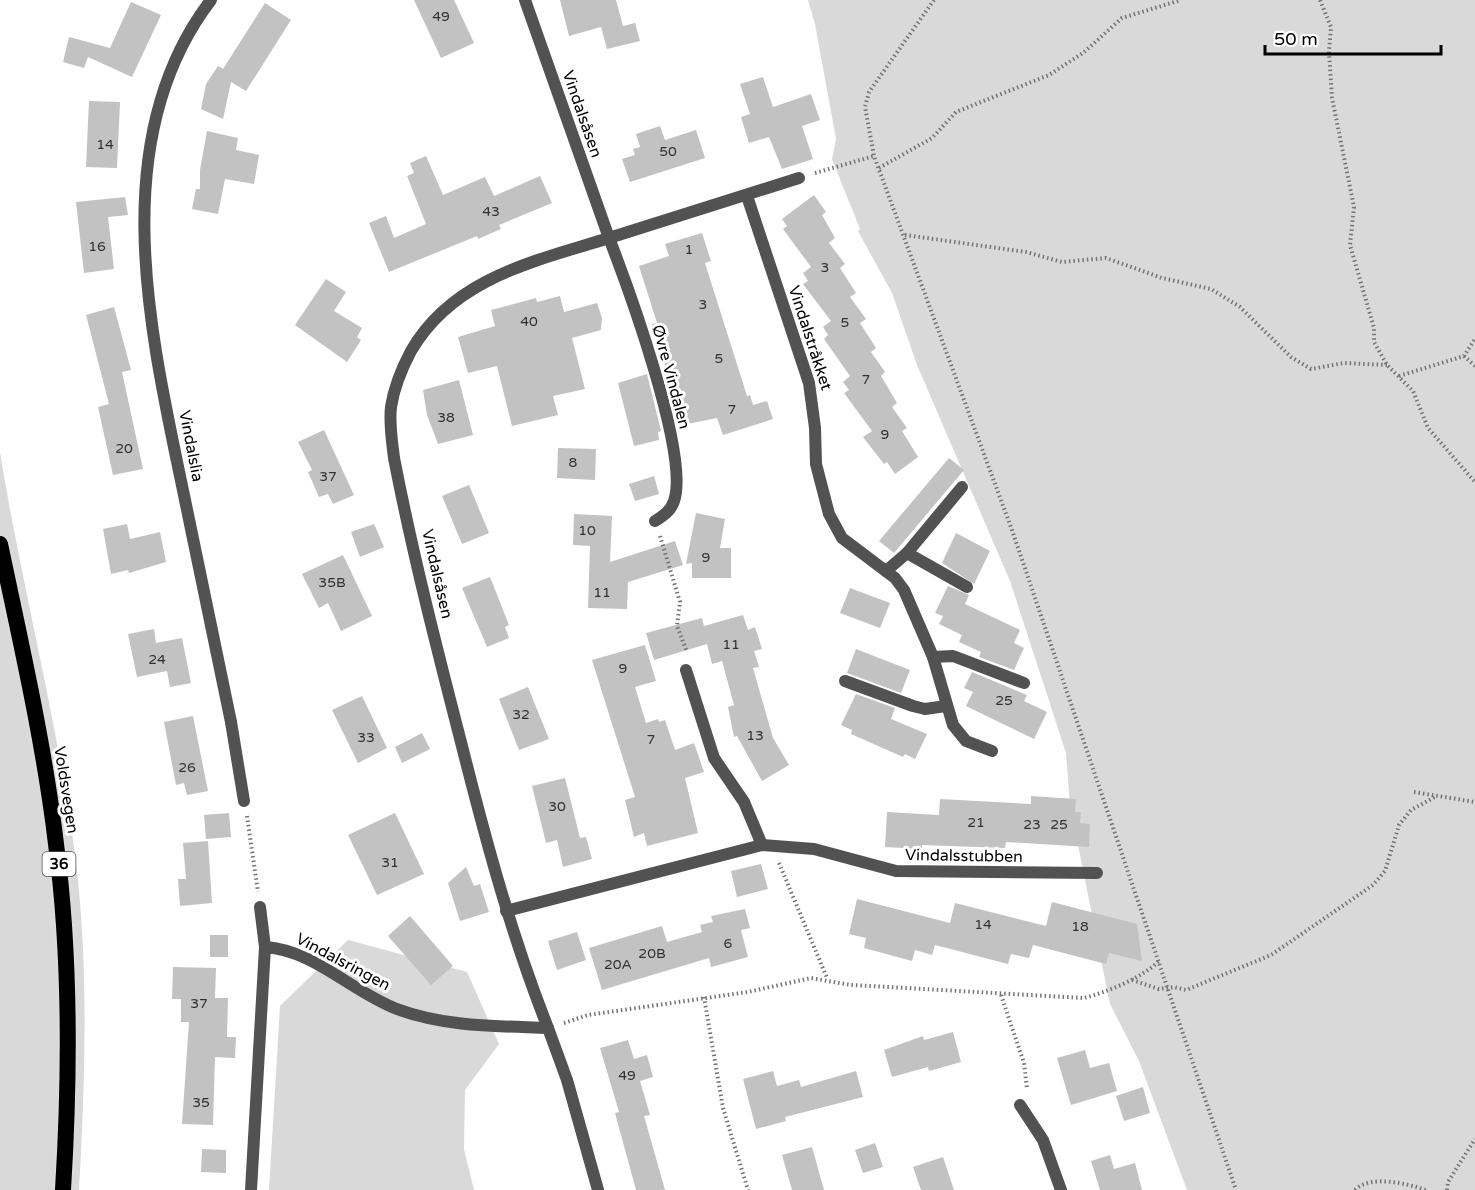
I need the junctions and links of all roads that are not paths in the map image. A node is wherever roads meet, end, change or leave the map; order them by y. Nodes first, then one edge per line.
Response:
1 (211, 0) edge
2 (525, 0) edge
3 (799, 178) road end
4 (747, 196) junction
5 (609, 238) junction
6 (962, 487) dead end
7 (655, 521) road end
8 (0, 544) edge
9 (907, 553) junction
10 (886, 571) junction
11 (967, 587) dead end
12 (933, 657) junction
13 (686, 670) road end
14 (845, 681) dead end
15 (1024, 682) dead end
16 (946, 706) junction
17 (992, 751) dead end
18 (244, 801) road end
19 (762, 845) junction
20 (1097, 873) dead end
21 (260, 907) road end
22 (506, 912) junction
23 (265, 947) junction
24 (548, 1028) junction
25 (1020, 1106) road end
26 (63, 1190) edge
27 (251, 1190) edge
28 (598, 1190) edge
29 (1061, 1190) edge

1 - 18 street, Vindalslia
2 - 5 street, Vindalsåsen
3 - 4 street, Vindalsåsen
4 - 5 street, Vindalsåsen
4 - 10 street, Vindalstråkket
5 - 7 street, Øvre Vindalen
5 - 22 street, Vindalsåsen
6 - 9 street
8 - 26 highway, Voldsvegen / 36
9 - 10 street
9 - 11 street
10 - 12 street, Vindalstråkket
12 - 15 street
12 - 16 street, Vindalstråkket
13 - 19 street
14 - 16 street
16 - 17 street, Vindalstråkket
19 - 20 street, Vindalsstubben
19 - 22 street, Vindalsstubben
21 - 23 street
22 - 24 street, Vindalsåsen
23 - 24 street, Vindalsringen
23 - 27 street
24 - 28 street
25 - 29 street

